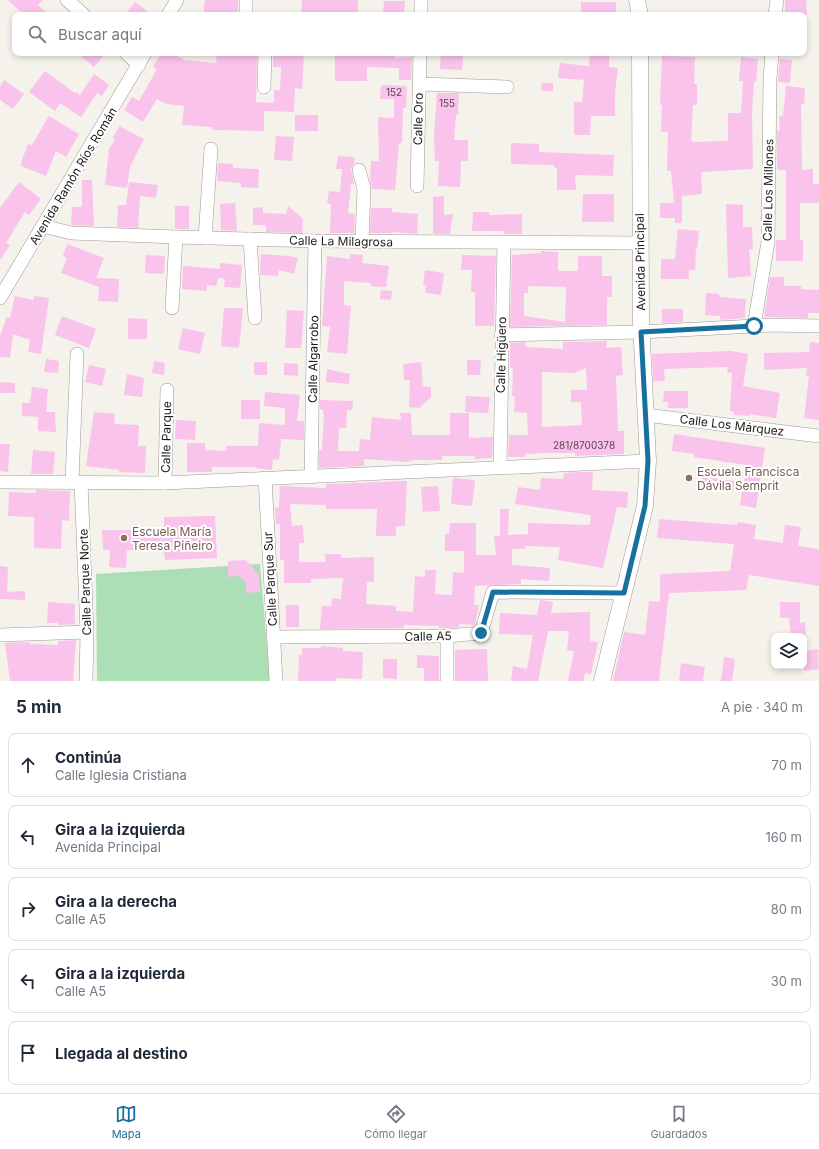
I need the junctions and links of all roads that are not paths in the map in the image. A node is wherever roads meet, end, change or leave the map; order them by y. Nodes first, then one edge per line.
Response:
1 (67, 0) edge
2 (177, 0) edge
3 (246, 0) edge
4 (421, 0) edge
5 (637, 0) edge
6 (777, 0) edge
7 (81, 12) edge
8 (170, 12) edge
9 (246, 12) edge
10 (421, 12) edge
11 (639, 12) edge
12 (776, 12) edge
13 (129, 56) edge
14 (143, 56) edge
15 (265, 56) edge
16 (420, 56) edge
17 (640, 56) edge
18 (772, 56) edge
19 (138, 64) junction
20 (419, 84) junction
21 (264, 87) dead end
22 (507, 87) dead end
23 (211, 149) dead end
24 (359, 170) dead end
25 (417, 186) dead end
26 (43, 226) junction
27 (176, 237) junction
28 (205, 238) junction
29 (250, 239) junction
30 (315, 241) junction
31 (362, 241) junction
32 (504, 242) junction
33 (640, 243) junction
34 (0, 298) edge
35 (172, 308) dead end
36 (255, 318) dead end
37 (754, 326) junction
38 (819, 326) edge
39 (641, 332) junction
40 (501, 335) junction
41 (77, 354) dead end
42 (167, 390) dead end
43 (645, 415) junction
44 (819, 436) edge
45 (648, 461) junction
46 (500, 467) junction
47 (311, 477) junction
48 (265, 478) junction
49 (0, 482) edge
50 (76, 482) junction
51 (165, 484) junction
52 (624, 593) junction
53 (87, 632) junction
54 (0, 634) edge
55 (447, 636) junction
56 (274, 637) junction
57 (86, 681) edge
58 (276, 681) edge
59 (448, 681) edge
60 (602, 681) edge

1 - 7 street
2 - 8 street
3 - 9 street
4 - 10 street
5 - 11 street
6 - 12 street
13 - 19 street
14 - 19 street, Avenida Ramón Ríos Román
15 - 21 street
16 - 20 street, Calle Oro
17 - 33 street, Avenida Principal
18 - 37 street, Calle Los Millones
19 - 26 street, Avenida Ramón Ríos Román
20 - 22 street
20 - 25 street, Calle Oro
23 - 28 street
24 - 31 street
26 - 27 street, Calle La Milagrosa
26 - 34 street, Avenida Ramón Ríos Román
27 - 28 street, Calle La Milagrosa
27 - 35 street
28 - 29 street, Calle La Milagrosa
29 - 30 street, Calle La Milagrosa
29 - 36 street
30 - 31 street, Calle La Milagrosa
30 - 47 street, Calle Algarrobo
31 - 32 street, Calle La Milagrosa
32 - 33 street, Calle La Milagrosa
32 - 40 street, Calle Higüero
33 - 39 street, Avenida Principal
37 - 38 street
37 - 39 street
39 - 40 street
39 - 43 street, Avenida Principal
40 - 46 street, Calle Higüero
41 - 50 street, Calle Parque Norte
42 - 51 street, Calle Parque
43 - 44 street, Calle Los Márquez
43 - 45 street, Avenida Principal
45 - 46 street
45 - 52 street, Avenida Principal
46 - 47 street
47 - 48 street
48 - 51 street
48 - 56 street, Calle Parque Sur
49 - 50 street
50 - 51 street
50 - 53 street, Calle Parque Norte
52 - 55 street, Calle A5
52 - 60 street, Avenida Principal
53 - 54 street
53 - 57 street, Calle Parque Norte
55 - 56 street, Calle A5
55 - 59 street
56 - 58 street, Calle Parque Sur

